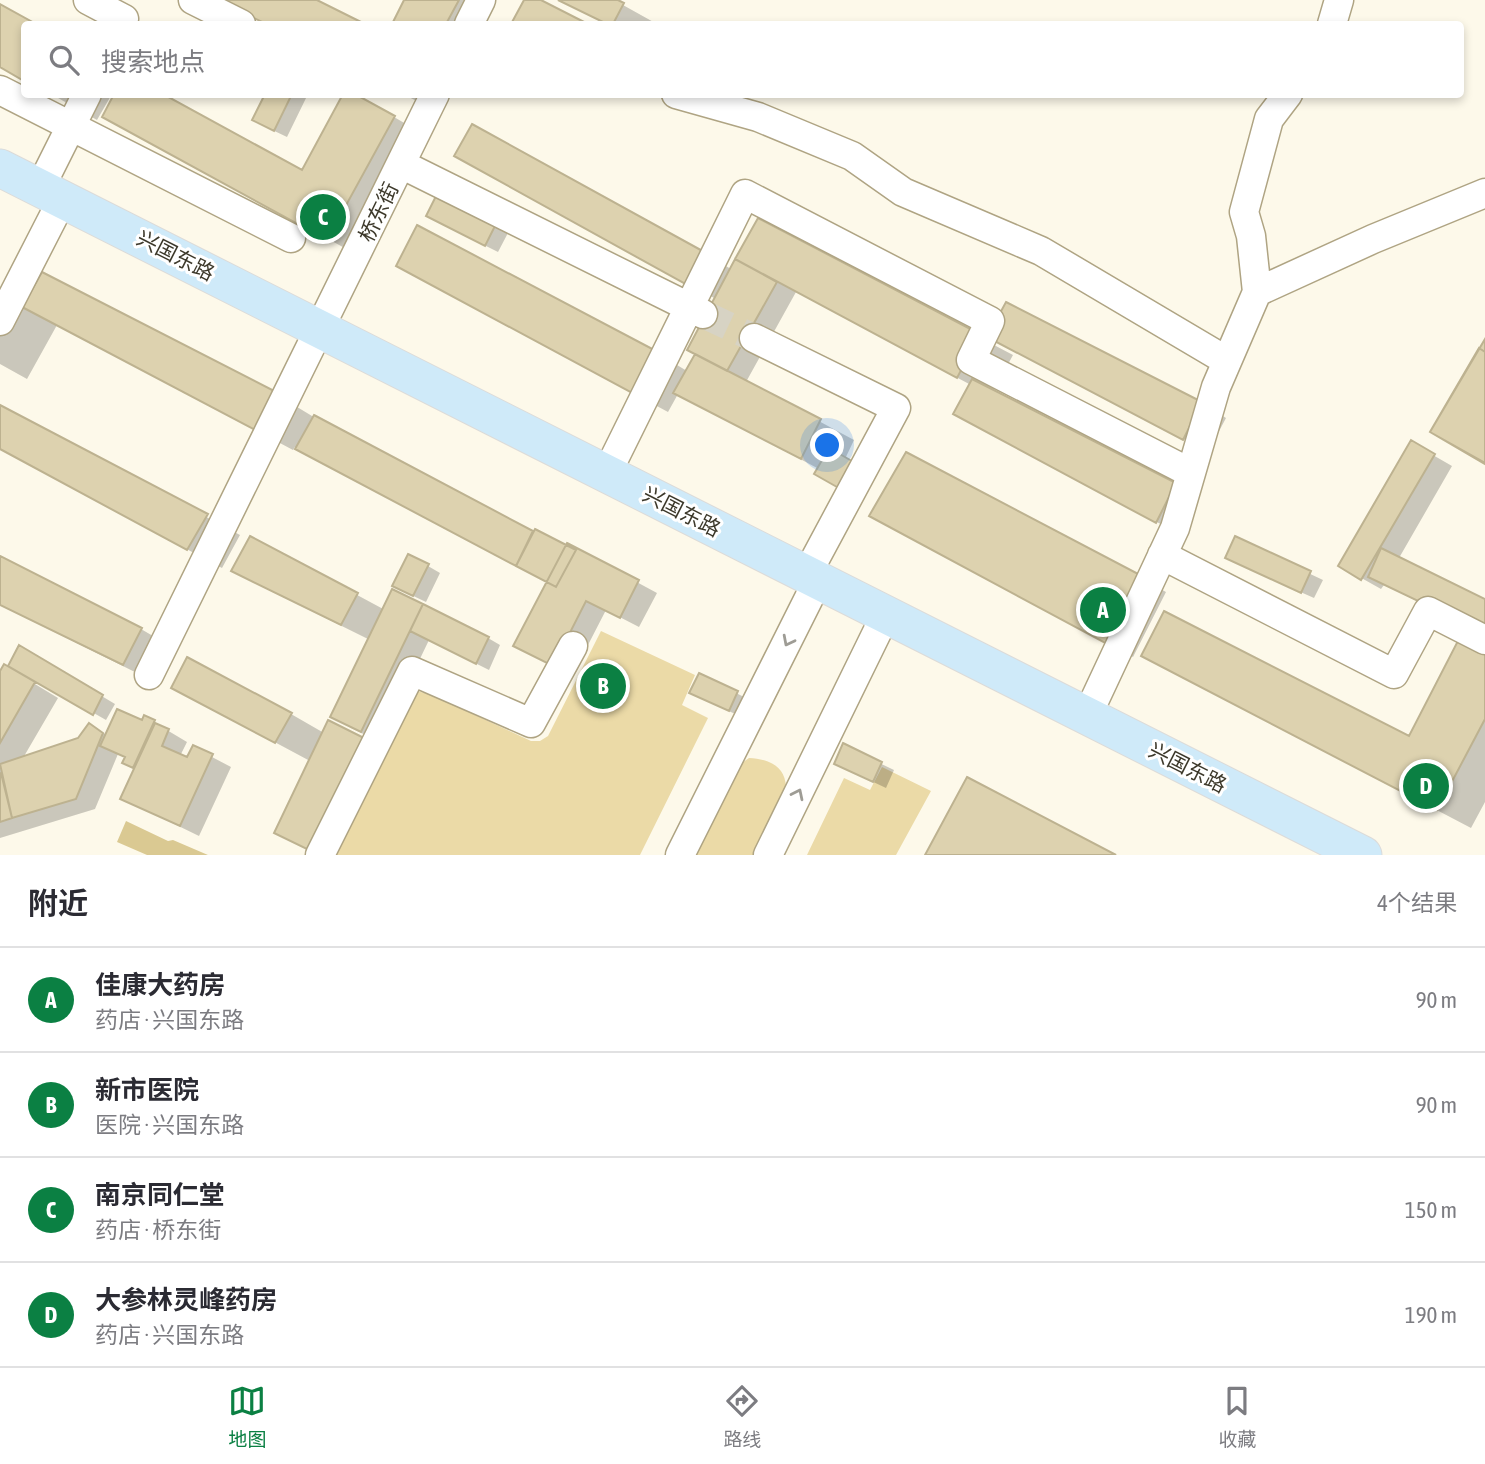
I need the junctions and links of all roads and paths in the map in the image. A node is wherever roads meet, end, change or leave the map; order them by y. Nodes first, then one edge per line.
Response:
1 (88, 0) edge
2 (194, 0) edge
3 (481, 0) edge
4 (1339, 0) edge
5 (126, 14) edge
6 (235, 21) edge
7 (470, 21) edge
8 (1333, 21) edge
9 (0, 90) edge
10 (85, 98) edge
11 (433, 98) edge
12 (690, 98) edge
13 (1285, 98) edge
14 (71, 127) junction
15 (401, 164) junction
16 (0, 168) edge
17 (1485, 192) edge
18 (52, 193) junction
19 (291, 238) dead end
20 (1257, 292) junction
21 (696, 310) junction
22 (0, 321) edge
23 (321, 329) junction
24 (754, 338) tunnel mouth
25 (1227, 361) junction
26 (607, 473) junction
27 (1191, 473) junction
28 (1162, 555) junction
29 (813, 577) junction
30 (886, 614) junction
31 (1485, 640) edge
32 (573, 646) dead end
33 (149, 675) dead end
34 (1087, 716) junction
35 (320, 855) edge
36 (680, 855) edge
37 (768, 855) edge
38 (1363, 855) edge

1 - 5 street
2 - 6 street
3 - 7 street
4 - 8 street
9 - 14 street
10 - 14 street
11 - 15 street, 桥东街
12 - 25 street
13 - 20 street
14 - 18 street
14 - 19 street
15 - 21 street
15 - 23 street, 桥东街
16 - 18 main road, 兴国东路
17 - 20 street
18 - 22 street
18 - 23 main road, 兴国东路
20 - 25 street
21 - 26 street
21 - 27 street
23 - 26 main road, 兴国东路
23 - 33 street, 桥东街
24 - 29 street
25 - 27 street
26 - 29 main road, 兴国东路
27 - 28 street
28 - 31 street
28 - 34 street
29 - 30 main road, 兴国东路
29 -> 36 street
30 - 34 main road, 兴国东路
37 -> 30 street
32 - 35 street
34 - 38 main road, 兴国东路

